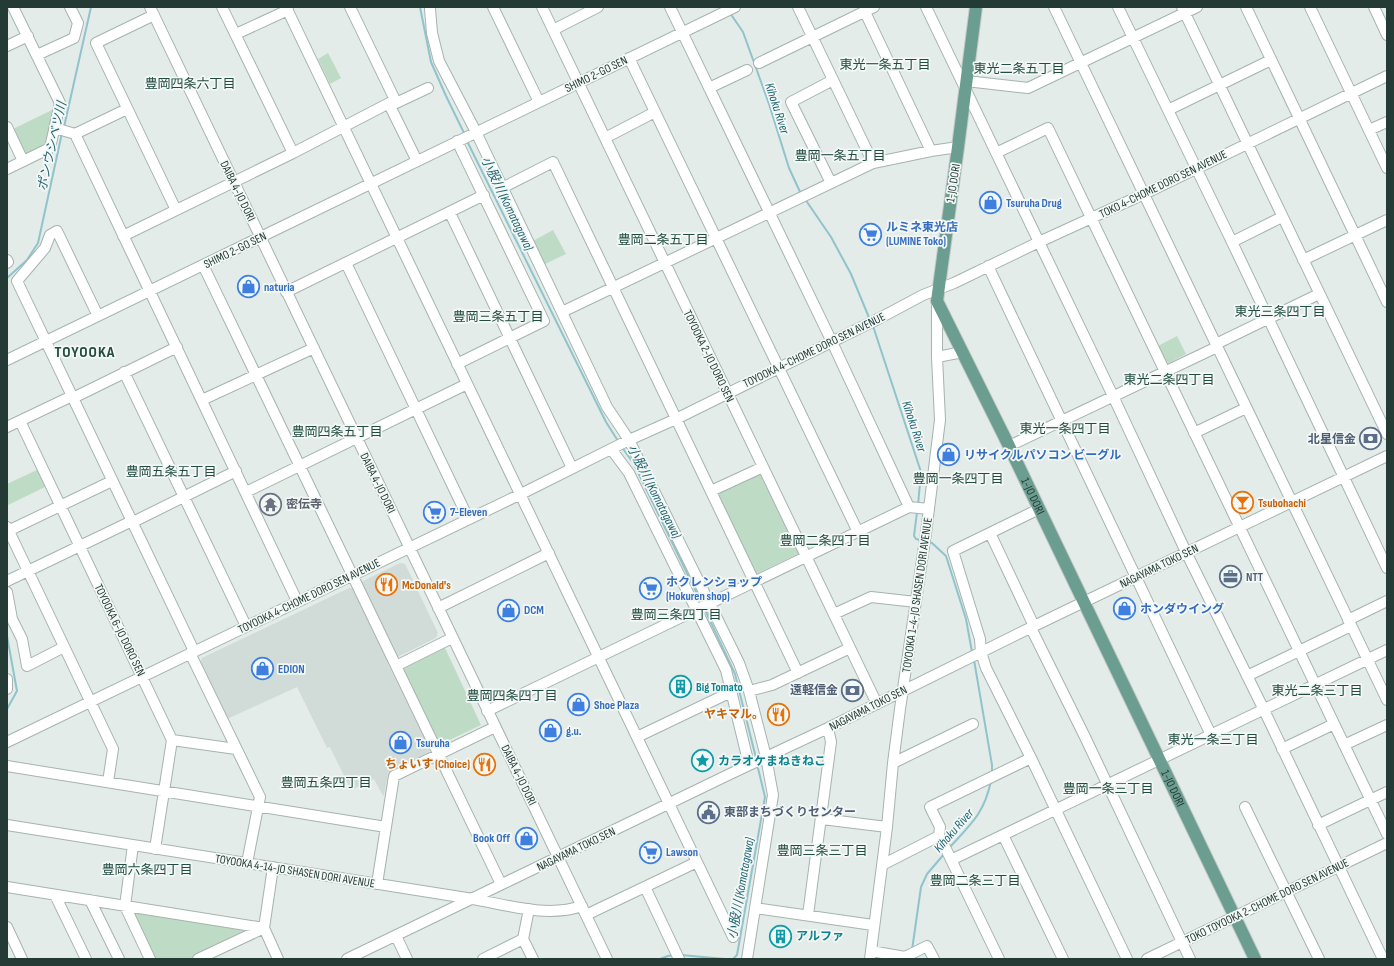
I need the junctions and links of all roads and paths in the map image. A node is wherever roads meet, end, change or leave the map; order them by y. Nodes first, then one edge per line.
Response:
1 (13, 7) edge
2 (70, 7) edge
3 (222, 7) edge
4 (350, 7) edge
5 (493, 7) edge
6 (542, 7) edge
7 (598, 7) edge
8 (670, 7) edge
9 (798, 7) edge
10 (926, 7) edge
11 (976, 7) edge
12 (1054, 7) edge
13 (1118, 7) edge
14 (1197, 7) edge
15 (1246, 7) edge
16 (1310, 7) edge
17 (1374, 7) edge
18 (287, 8) edge
19 (734, 8) edge
20 (430, 9) dead end
21 (870, 9) edge
22 (1183, 10) edge
23 (152, 11) edge
24 (553, 30) junction
25 (682, 33) junction
26 (236, 34) junction
27 (1387, 35) edge
28 (28, 36) junction
29 (812, 37) junction
30 (1133, 38) junction
31 (7, 46) edge
32 (37, 55) junction
33 (629, 58) junction
34 (1271, 60) junction
35 (759, 63) dead end
36 (1081, 63) junction
37 (747, 70) dead end
38 (1387, 76) edge
39 (833, 80) junction
40 (578, 84) junction
41 (1219, 85) junction
42 (966, 86) junction
43 (428, 88) dead end
44 (709, 88) junction
45 (1352, 93) junction
46 (392, 102) junction
47 (539, 102) junction
48 (127, 109) junction
49 (1168, 110) junction
50 (656, 112) junction
51 (1299, 118) junction
52 (1387, 122) edge
53 (7, 127) edge
54 (344, 127) junction
55 (57, 129) junction
56 (1369, 130) junction
57 (72, 134) junction
58 (467, 137) junction
59 (604, 138) junction
60 (1246, 144) junction
61 (958, 147) junction
62 (931, 151) junction
63 (293, 153) junction
64 (996, 153) junction
65 (24, 161) junction
66 (417, 161) junction
67 (873, 163) junction
68 (1196, 168) junction
69 (1387, 168) edge
70 (7, 169) edge
71 (234, 182) junction
72 (371, 183) junction
73 (831, 183) junction
74 (502, 188) junction
75 (1144, 194) junction
76 (484, 196) junction
77 (176, 210) junction
78 (768, 212) junction
79 (450, 213) junction
80 (1282, 217) junction
81 (1092, 218) junction
82 (1387, 220) edge
83 (1355, 235) junction
84 (123, 236) junction
85 (261, 237) junction
86 (716, 238) junction
87 (398, 239) junction
88 (1039, 242) junction
89 (1232, 242) junction
90 (7, 260) edge
91 (1303, 260) junction
92 (7, 263) edge
93 (346, 263) junction
94 (665, 263) junction
95 (203, 265) junction
96 (988, 266) junction
97 (614, 288) junction
98 (149, 291) junction
99 (286, 292) junction
100 (1319, 294) junction
101 (937, 295) junction
102 (1387, 302) edge
103 (562, 312) junction
104 (98, 316) junction
105 (1268, 318) junction
106 (510, 339) junction
107 (46, 341) junction
108 (832, 342) junction
109 (1216, 346) junction
110 (177, 347) junction
111 (314, 348) junction
112 (963, 352) junction
113 (937, 357) junction
114 (7, 360) edge
115 (457, 364) junction
116 (780, 368) junction
117 (124, 372) junction
118 (1165, 372) junction
119 (257, 374) junction
120 (467, 384) junction
121 (727, 393) junction
122 (1113, 396) junction
123 (73, 397) junction
124 (202, 400) junction
125 (1246, 408) junction
126 (416, 410) junction
127 (676, 418) junction
128 (1062, 420) junction
129 (20, 421) junction
130 (7, 427) edge
131 (1194, 433) junction
132 (1387, 434) edge
133 (357, 439) junction
134 (627, 441) junction
135 (1009, 446) junction
136 (613, 448) junction
137 (1387, 456) edge
138 (300, 466) junction
139 (763, 467) junction
140 (572, 468) junction
141 (236, 471) junction
142 (1343, 476) junction
143 (112, 481) junction
144 (711, 491) junction
145 (246, 492) junction
146 (520, 494) junction
147 (184, 497) junction
148 (1291, 502) junction
149 (61, 506) junction
150 (918, 508) junction
151 (1039, 509) junction
152 (468, 518) junction
153 (132, 522) junction
154 (1240, 527) junction
155 (8, 529) edge
156 (858, 532) junction
157 (990, 533) junction
158 (80, 546) junction
159 (409, 548) junction
160 (550, 552) junction
161 (1186, 552) junction
162 (806, 558) junction
163 (1387, 568) edge
164 (28, 572) junction
165 (352, 575) junction
166 (1136, 577) junction
167 (7, 581) edge
168 (755, 582) junction
169 (7, 592) edge
170 (298, 602) junction
171 (916, 602) junction
172 (1084, 602) junction
173 (1387, 602) edge
174 (702, 606) junction
175 (438, 608) junction
176 (834, 614) junction
177 (1350, 623) junction
178 (246, 626) junction
179 (1033, 627) junction
180 (452, 638) junction
181 (64, 647) junction
182 (850, 648) junction
183 (1387, 650) edge
184 (1298, 651) junction
185 (192, 652) junction
186 (979, 653) junction
187 (598, 657) junction
188 (1368, 659) junction
189 (396, 666) junction
190 (798, 673) junction
191 (1247, 676) junction
192 (143, 677) junction
193 (7, 679) edge
194 (1315, 685) junction
195 (7, 689) edge
196 (903, 690) junction
197 (749, 691) junction
198 (731, 692) junction
199 (1387, 700) edge
200 (91, 701) junction
201 (878, 704) junction
202 (1264, 710) junction
203 (487, 711) junction
204 (973, 724) dead end
205 (1334, 724) junction
206 (1387, 724) edge
207 (495, 727) junction
208 (828, 728) junction
209 (1211, 735) junction
210 (637, 737) junction
211 (172, 740) junction
212 (7, 742) edge
213 (1344, 745) junction
214 (236, 749) junction
215 (1282, 749) junction
216 (438, 754) junction
217 (764, 758) junction
218 (1031, 758) junction
219 (1159, 760) junction
220 (893, 763) junction
221 (751, 764) junction
222 (7, 766) edge
223 (108, 782) junction
224 (1108, 784) junction
225 (165, 792) junction
226 (1387, 792) edge
227 (1370, 800) junction
228 (669, 804) junction
229 (257, 805) junction
230 (1245, 807) dead end
231 (1055, 809) junction
232 (822, 819) junction
233 (7, 825) edge
234 (1318, 825) junction
235 (386, 827) junction
236 (887, 827) junction
237 (1387, 834) edge
238 (1003, 835) junction
239 (939, 836) junction
240 (1387, 843) edge
241 (133, 844) junction
242 (155, 849) junction
243 (558, 857) junction
244 (950, 858) junction
245 (697, 862) junction
246 (247, 863) junction
247 (882, 865) junction
248 (273, 867) junction
249 (1338, 867) junction
250 (377, 884) junction
251 (501, 884) junction
252 (645, 886) junction
253 (7, 887) edge
254 (1287, 892) junction
255 (55, 895) junction
256 (473, 899) junction
257 (90, 900) junction
258 (125, 906) junction
259 (755, 908) junction
260 (529, 909) junction
261 (584, 911) junction
262 (808, 915) junction
263 (1235, 917) junction
264 (873, 925) junction
265 (7, 928) edge
266 (264, 928) junction
267 (396, 936) junction
268 (733, 938) dead end
269 (523, 939) junction
270 (1182, 942) junction
271 (870, 955) edge
272 (679, 958) edge
273 (22, 959) edge
274 (86, 959) edge
275 (119, 959) edge
276 (150, 959) edge
277 (198, 959) edge
278 (278, 959) edge
279 (347, 959) edge
280 (407, 959) edge
281 (483, 959) edge
282 (533, 959) edge
283 (607, 959) edge
284 (746, 959) edge
285 (934, 959) edge
286 (999, 959) edge
287 (1063, 959) edge
288 (1127, 959) edge
289 (1147, 959) edge
290 (1190, 959) edge
291 (1255, 959) edge
292 (1319, 959) edge
293 (1383, 959) edge

1 - 28 street
2 - 32 street
3 - 26 street
4 - 46 street
5 - 47 street
6 - 24 street, TOYOOKA 2-JO DORO SEN
7 - 24 street
8 - 25 street
9 - 29 street
10 - 42 street
11 - 42 main road, 1-JO DORI
12 - 36 street
13 - 30 street
14 - 22 street
15 - 34 street
16 - 45 street
17 - 27 street
18 - 26 street
18 - 54 street
19 - 25 street, SHIMO 2-GO SEN
20 - 58 street
21 - 29 street
21 - 62 street
22 - 30 street
22 - 41 street
23 - 48 street
23 - 71 street, DAIBA 4-JO DORI
24 - 40 street, TOYOOKA 2-JO DORO SEN
25 - 33 street, SHIMO 2-GO SEN
25 - 44 street
26 - 63 street
28 - 31 street
28 - 32 street
29 - 35 street
29 - 39 street
30 - 36 street
30 - 49 street
32 - 55 street
33 - 40 street, SHIMO 2-GO SEN
33 - 50 street
34 - 41 street
34 - 51 street
36 - 42 street
36 - 75 street
37 - 44 street
38 - 45 street, TOKO 4-CHOME DORO SEN AVENUE
39 - 67 street
39 - 73 street
40 - 47 street, SHIMO 2-GO SEN
40 - 59 street, TOYOOKA 2-JO DORO SEN
41 - 49 street
41 - 60 street
42 - 61 main road, 1-JO DORI
42 - 64 street
43 - 46 street
44 - 78 street
45 - 51 street, TOKO 4-CHOME DORO SEN AVENUE
45 - 56 street
46 - 54 street
46 - 66 street
47 - 58 street, SHIMO 2-GO SEN
48 - 57 street
48 - 77 street
49 - 68 street
50 - 59 street
50 - 86 street
51 - 60 street, TOKO 4-CHOME DORO SEN AVENUE
51 - 83 street
52 - 56 street
53 - 65 street
54 - 63 street
54 - 72 street
55 - 57 street
55 - 65 street
56 - 69 street
57 - 84 street
58 - 66 street, SHIMO 2-GO SEN
58 - 74 street
58 - 76 street
59 - 94 street, TOYOOKA 2-JO DORO SEN
60 - 68 street, TOKO 4-CHOME DORO SEN AVENUE
60 - 80 street
61 - 62 street
61 - 101 main road, 1-JO DORI
62 - 67 street
63 - 71 street
64 - 81 street
64 - 88 street
65 - 70 street
66 - 72 street, SHIMO 2-GO SEN
67 - 73 street
68 - 75 street, TOKO 4-CHOME DORO SEN AVENUE
68 - 89 street
71 - 77 street
71 - 85 street, DAIBA 4-JO DORI
72 - 85 street, SHIMO 2-GO SEN
72 - 87 street
73 - 78 street
74 - 97 street
74 - 103 street
75 - 81 street, TOKO 4-CHOME DORO SEN AVENUE
75 - 109 street
76 - 79 street
76 - 106 street
77 - 84 street
78 - 86 street
78 - 108 street
79 - 87 street
79 - 106 street
80 - 89 street
80 - 91 street
81 - 88 street, TOKO 4-CHOME DORO SEN AVENUE
81 - 118 street
82 - 83 street
83 - 91 street
83 - 102 street
84 - 98 street
85 - 95 street, SHIMO 2-GO SEN
85 - 99 street, DAIBA 4-JO DORI
86 - 94 street
86 - 116 street
87 - 93 street
87 - 115 street
88 - 96 street, TOKO 4-CHOME DORO SEN AVENUE
88 - 122 street
89 - 105 street
90 - 92 street
91 - 100 street
93 - 99 street
93 - 126 street
94 - 97 street
94 - 121 street, TOYOOKA 2-JO DORO SEN
95 - 98 street, SHIMO 2-GO SEN
95 - 119 street
96 - 101 street, TOKO 4-CHOME DORO SEN AVENUE
96 - 128 street
97 - 103 street
97 - 127 street
98 - 104 street, SHIMO 2-GO SEN
98 - 110 street
99 - 111 street, DAIBA 4-JO DORI
100 - 105 street
100 - 132 street
101 - 108 street, TOYOOKA 4-CHOME DORO SEN AVENUE
101 - 112 main road, 1-JO DORI
101 - 113 street, TOYOOKA 1-4-JO SHASEN DORI AVENUE
103 - 134 street
104 - 107 street, SHIMO 2-GO SEN
104 - 107 street
105 - 109 street
105 - 142 street
106 - 115 street
106 - 140 street
107 - 114 street, SHIMO 2-GO SEN
107 - 123 street
108 - 116 street, TOYOOKA 4-CHOME DORO SEN AVENUE
108 - 150 street
109 - 118 street
109 - 125 street
110 - 117 street
110 - 124 street
111 - 119 street
111 - 133 street, DAIBA 4-JO DORI
112 - 113 street
112 - 135 main road, 1-JO DORI
113 - 150 street, TOYOOKA 1-4-JO SHASEN DORI AVENUE
115 - 120 street
116 - 121 street, TOYOOKA 4-CHOME DORO SEN AVENUE
116 - 156 street
117 - 123 street
117 - 147 street
118 - 122 street
118 - 131 street
119 - 124 street
119 - 138 street
120 - 126 street
120 - 146 street
121 - 127 street, TOYOOKA 4-CHOME DORO SEN AVENUE
121 - 139 street, TOYOOKA 2-JO DORO SEN
122 - 128 street
122 - 161 street
123 - 129 street
123 - 143 street
124 - 141 street
125 - 131 street
125 - 148 street
126 - 133 street
126 - 152 street
127 - 134 street, TOYOOKA 4-CHOME DORO SEN AVENUE
127 - 144 street
128 - 135 street
128 - 166 street
129 - 130 street
129 - 149 street, TOYOOKA 6-JO DORO SEN
131 - 154 street
133 - 138 street
133 - 159 street, DAIBA 4-JO DORI
134 - 136 street, TOYOOKA 4-CHOME DORO SEN AVENUE
134 - 174 street
135 - 151 main road, 1-JO DORI
136 - 140 street, TOYOOKA 4-CHOME DORO SEN AVENUE
136 - 174 street
137 - 142 street, NAGAYAMA TOKO SEN
138 - 145 street
138 - 165 street
139 - 144 street
139 - 162 street, TOYOOKA 2-JO DORO SEN
140 - 146 street, TOYOOKA 4-CHOME DORO SEN AVENUE
141 - 145 street
141 - 147 street
142 - 148 street, NAGAYAMA TOKO SEN
142 - 163 street
143 - 149 street
143 - 153 street
144 - 168 street
145 - 170 street
146 - 152 street, TOYOOKA 4-CHOME DORO SEN AVENUE
146 - 160 street
147 - 153 street
147 - 178 street
148 - 154 street, NAGAYAMA TOKO SEN
148 - 177 street
149 - 155 street
149 - 158 street, TOYOOKA 6-JO DORO SEN
150 - 156 street
150 - 171 street, TOYOOKA 1-4-JO SHASEN DORI AVENUE
151 - 157 street
151 - 172 main road, 1-JO DORI
152 - 159 street, TOYOOKA 4-CHOME DORO SEN AVENUE
153 - 158 street
153 - 185 street
154 - 161 street, NAGAYAMA TOKO SEN
154 - 184 street
155 - 164 street
156 - 162 street
157 - 179 street
157 - 186 street
158 - 164 street
158 - 192 street, TOYOOKA 6-JO DORO SEN
159 - 165 street, TOYOOKA 4-CHOME DORO SEN AVENUE
159 - 175 street, DAIBA 4-JO DORI
160 - 175 street
160 - 187 street
161 - 166 street, NAGAYAMA TOKO SEN
161 - 191 street
162 - 168 street
162 - 176 street, TOYOOKA 2-JO DORO SEN
164 - 167 street
164 - 181 street
165 - 170 street, TOYOOKA 4-CHOME DORO SEN AVENUE
165 - 189 street
166 - 172 street, NAGAYAMA TOKO SEN
166 - 209 street
168 - 174 street
168 - 190 street
169 - 181 street
170 - 178 street, TOYOOKA 4-CHOME DORO SEN AVENUE
171 - 176 street
171 - 196 street, TOYOOKA 1-4-JO SHASEN DORI AVENUE
172 - 179 street, NAGAYAMA TOKO SEN
172 - 219 main road, 1-JO DORI
173 - 177 street
174 - 187 street
174 - 197 street
174 - 198 street
175 - 180 street, DAIBA 4-JO DORI
176 - 182 street, TOYOOKA 2-JO DORO SEN
177 - 184 street
177 - 188 street
178 - 185 street, TOYOOKA 4-CHOME DORO SEN AVENUE
179 - 186 street, NAGAYAMA TOKO SEN
179 - 224 street
180 - 189 street
180 - 203 street, DAIBA 4-JO DORI
181 - 200 street
182 - 190 street
182 - 201 street, TOYOOKA 2-JO DORO SEN
183 - 188 street
184 - 191 street
184 - 194 street
185 - 192 street, TOYOOKA 4-CHOME DORO SEN AVENUE
185 - 214 street
186 - 196 street, NAGAYAMA TOKO SEN
186 - 218 street
187 - 203 street
187 - 210 street
188 - 194 street
188 - 199 street
189 - 216 street
190 - 197 street
191 - 202 street
192 - 200 street, TOYOOKA 4-CHOME DORO SEN AVENUE
192 - 211 street, TOYOOKA 6-JO DORO SEN
193 - 195 street
194 - 202 street
194 - 205 street
196 - 201 street, NAGAYAMA TOKO SEN
196 - 220 street, TOYOOKA 1-4-JO SHASEN DORI AVENUE
197 - 217 street
198 - 210 street
198 - 221 street
200 - 212 street, TOYOOKA 4-CHOME DORO SEN AVENUE
200 - 223 street
201 - 208 street, NAGAYAMA TOKO SEN
202 - 209 street
202 - 215 street
203 - 207 street, DAIBA 4-JO DORI
204 - 220 street
205 - 213 street
205 - 215 street
206 - 213 street
207 - 216 street
207 - 243 street, DAIBA 4-JO DORI
208 - 217 street, NAGAYAMA TOKO SEN
208 - 232 street
209 - 219 street
210 - 228 street
211 - 214 street
211 - 225 street
213 - 227 street
214 - 229 street
215 - 234 street
216 - 235 street
216 - 251 street
217 - 221 street, NAGAYAMA TOKO SEN
217 - 259 street
218 - 231 street
218 - 239 street
219 - 224 street
219 - 263 main road, 1-JO DORI
220 - 236 street, TOYOOKA 1-4-JO SHASEN DORI AVENUE
221 - 228 street, NAGAYAMA TOKO SEN
222 - 223 street
223 - 225 street
224 - 231 street
224 - 270 street
225 - 229 street
225 - 242 street
226 - 227 street
227 - 234 street
227 - 237 street
228 - 243 street, NAGAYAMA TOKO SEN
228 - 245 street
229 - 235 street
229 - 246 street
230 - 254 street
231 - 238 street
231 - 288 street
232 - 236 street
232 - 262 street
233 - 241 street, TOYOOKA 4-14-JO SHASEN DORI AVENUE
234 - 249 street
235 - 250 street
236 - 247 street, TOYOOKA 1-4-JO SHASEN DORI AVENUE
238 - 244 street
238 - 287 street
239 - 244 street
239 - 247 street
240 - 249 street, TOKO TOYOOKA 2-CHOME DORO SEN AVENUE
241 - 242 street, TOYOOKA 4-14-JO SHASEN DORI AVENUE
241 - 258 street
242 - 246 street, TOYOOKA 4-14-JO SHASEN DORI AVENUE
243 - 251 street, NAGAYAMA TOKO SEN
243 - 261 street, DAIBA 4-JO DORI
244 - 286 street
245 - 252 street, TOYOOKA 4-14-JO SHASEN DORI AVENUE
245 - 268 street
246 - 248 street, TOYOOKA 4-14-JO SHASEN DORI AVENUE
247 - 264 street, TOYOOKA 1-4-JO SHASEN DORI AVENUE
248 - 250 street, TOYOOKA 4-14-JO SHASEN DORI AVENUE
248 - 266 street
249 - 254 street, TOKO TOYOOKA 2-CHOME DORO SEN AVENUE
249 - 293 street
250 - 256 street, TOYOOKA 4-14-JO SHASEN DORI AVENUE
251 - 256 street, NAGAYAMA TOKO SEN
252 - 261 street, TOYOOKA 4-14-JO SHASEN DORI AVENUE
252 - 272 street
253 - 255 street
254 - 263 street, TOKO TOYOOKA 2-CHOME DORO SEN AVENUE
254 - 292 street
255 - 257 street
255 - 274 street
256 - 260 street, TOYOOKA 4-14-JO SHASEN DORI AVENUE
256 - 267 street, NAGAYAMA TOKO SEN
257 - 258 street
257 - 275 street
258 - 266 street
258 - 276 street
259 - 262 street
259 - 284 street
260 - 261 street, TOYOOKA 4-14-JO SHASEN DORI AVENUE
260 - 269 street
261 - 283 street, DAIBA 4-JO DORI
262 - 264 street
263 - 270 street, TOKO TOYOOKA 2-CHOME DORO SEN AVENUE
263 - 291 main road, 1-JO DORI
264 - 271 street, TOYOOKA 1-4-JO SHASEN DORI AVENUE
265 - 273 street
266 - 277 street
266 - 278 street
267 - 279 street, NAGAYAMA TOKO SEN
267 - 280 street
269 - 281 street
269 - 282 street
270 - 289 street, TOKO TOYOOKA 2-CHOME DORO SEN AVENUE
270 - 290 street
271 - 285 street

